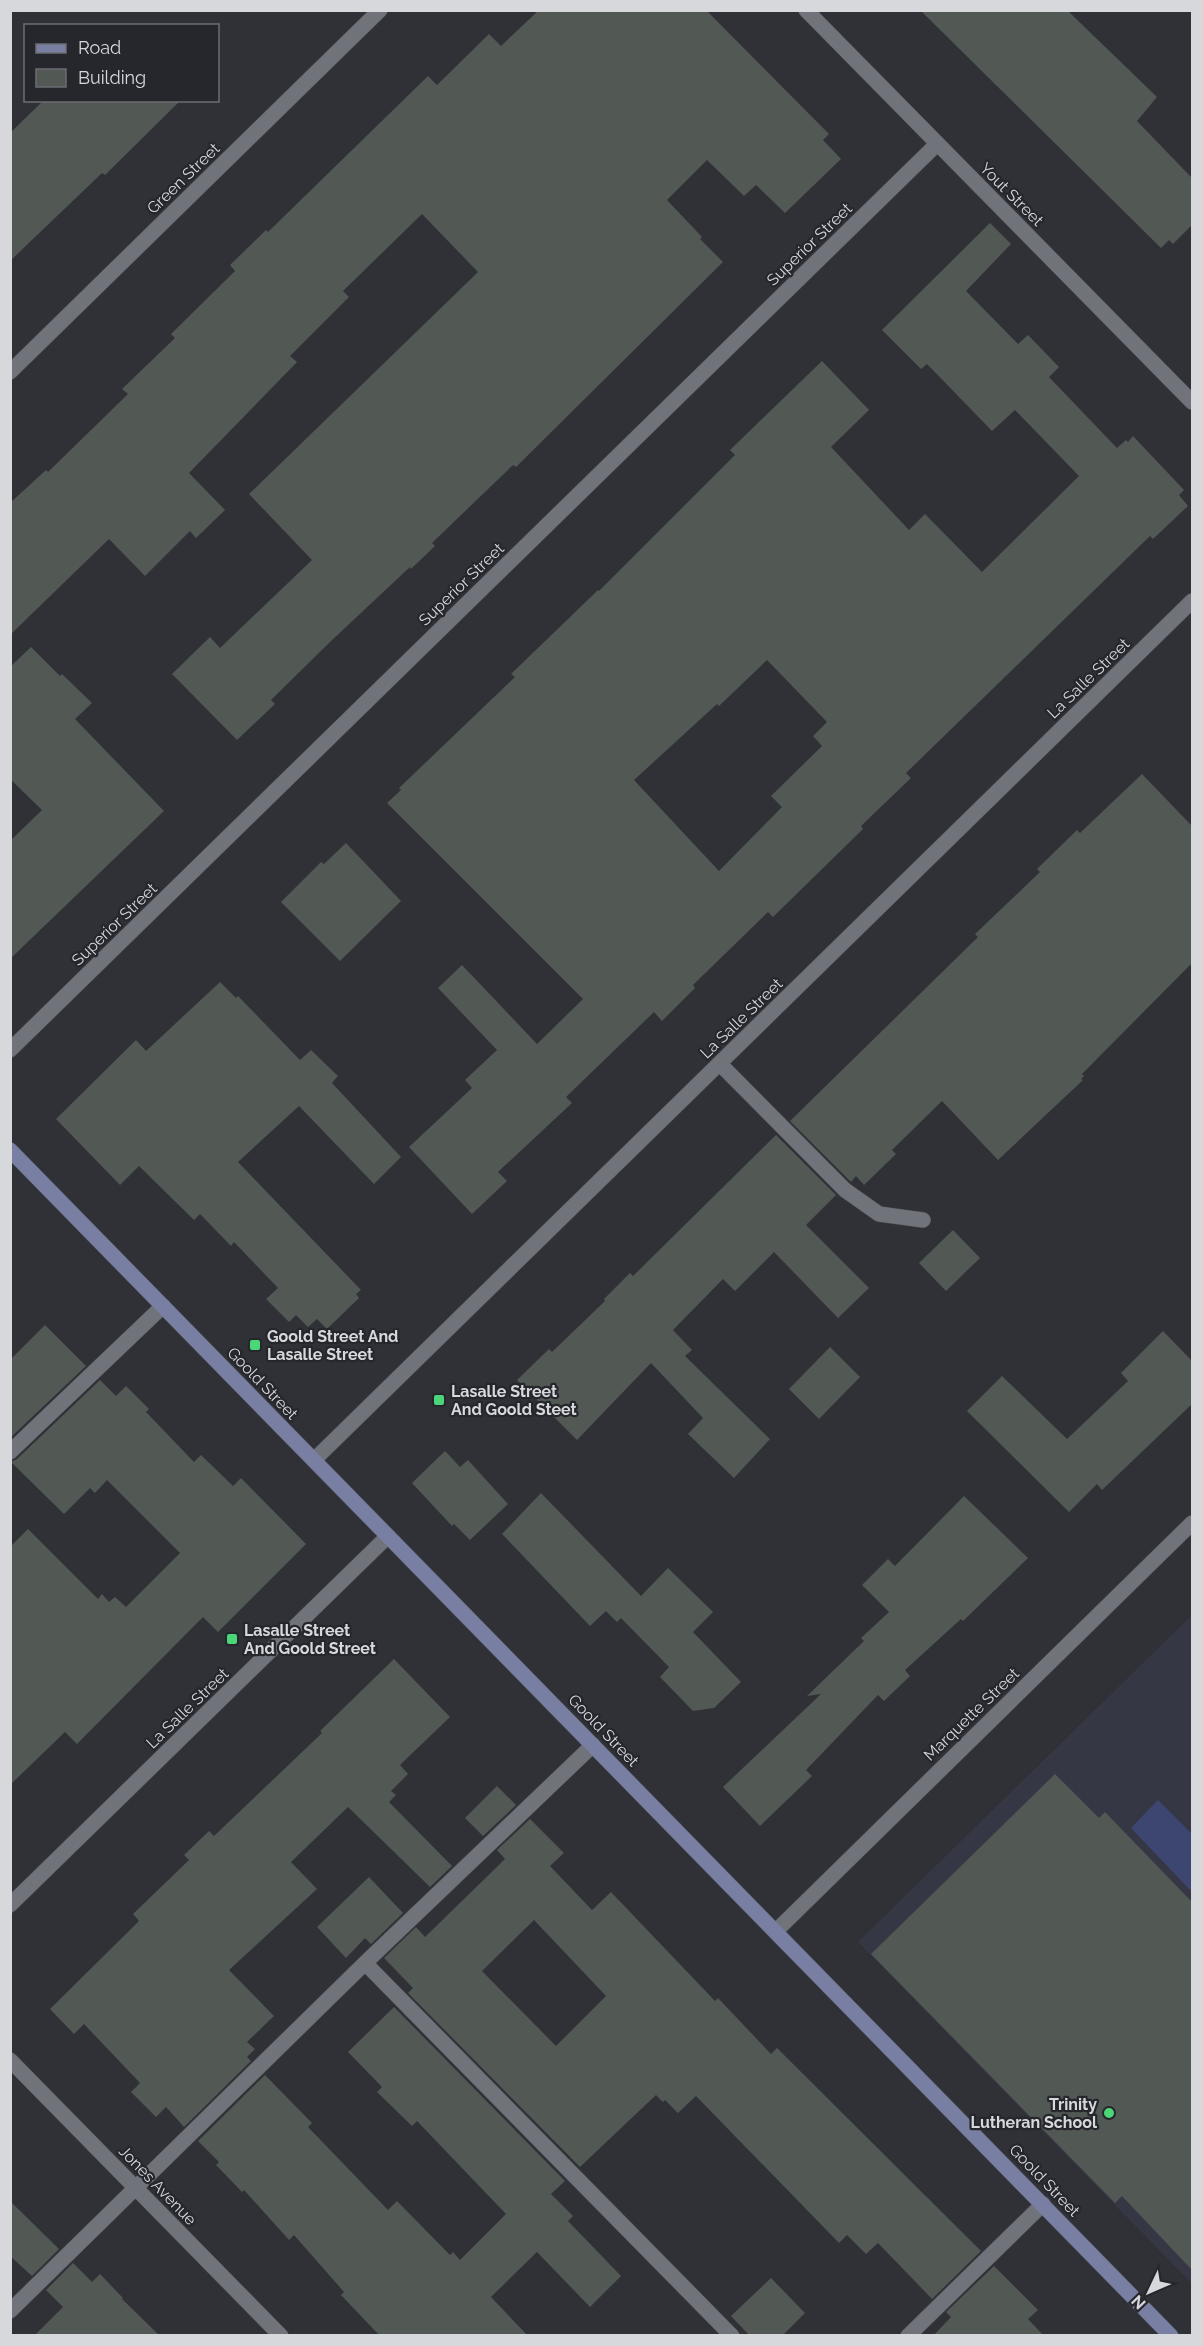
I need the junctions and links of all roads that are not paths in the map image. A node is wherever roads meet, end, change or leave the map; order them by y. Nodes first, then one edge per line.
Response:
1 (380, 10) edge
2 (806, 10) edge
3 (937, 144) junction
4 (10, 372) edge
5 (1192, 402) edge
6 (1192, 601) edge
7 (10, 1050) edge
8 (720, 1064) junction
9 (10, 1150) edge
10 (923, 1220) dead end
11 (163, 1305) junction
12 (10, 1452) edge
13 (314, 1460) junction
14 (1192, 1522) edge
15 (388, 1536) junction
16 (593, 1745) junction
17 (10, 1905) edge
18 (776, 1931) junction
19 (365, 1963) junction
20 (10, 2060) edge
21 (137, 2189) junction
22 (1043, 2204) junction
23 (10, 2311) edge
24 (280, 2336) edge
25 (732, 2336) edge
26 (908, 2336) edge
27 (1171, 2336) edge

1 - 4 street, Green Street
2 - 3 street, Yout Street
3 - 5 street, Yout Street
3 - 7 street, Superior Street
6 - 8 street, La Salle Street
8 - 10 street
8 - 13 street, La Salle Street
9 - 11 street, Goold Street
11 - 12 street
11 - 13 street, Goold Street
13 - 15 street, Goold Street
14 - 18 street, Marquette Street
15 - 16 street, Goold Street
15 - 17 street, La Salle Street
16 - 18 street, Goold Street
16 - 19 street
18 - 22 street, Goold Street
19 - 21 street
19 - 25 street
20 - 21 street, Jones Avenue
21 - 23 street
21 - 24 street, Jones Avenue
22 - 26 street
22 - 27 street, Goold Street

